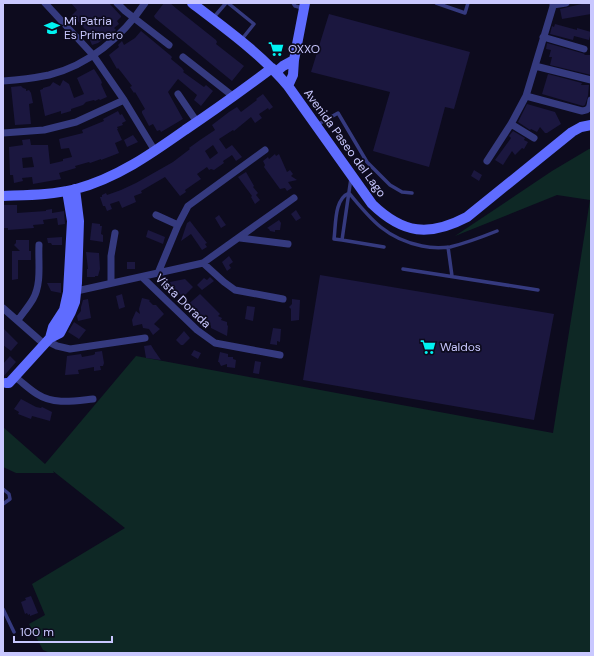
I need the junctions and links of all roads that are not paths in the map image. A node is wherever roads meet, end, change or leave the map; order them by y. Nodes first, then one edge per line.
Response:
1 (45, 3) edge
2 (117, 3) edge
3 (145, 3) edge
4 (192, 3) edge
5 (227, 3) edge
6 (293, 3) edge
7 (436, 3) edge
8 (468, 3) edge
9 (566, 3) edge
10 (553, 4) edge
11 (305, 6) edge
12 (134, 18) junction
13 (212, 19) junction
14 (543, 37) junction
15 (241, 40) junction
16 (170, 45) dead end
17 (584, 49) dead end
18 (93, 56) junction
19 (183, 57) dead end
20 (294, 60) junction
21 (535, 66) junction
22 (274, 70) junction
23 (591, 80) edge
24 (3, 81) edge
25 (288, 86) junction
26 (178, 94) dead end
27 (526, 96) junction
28 (234, 97) junction
29 (124, 100) junction
30 (591, 100) edge
31 (197, 122) junction
32 (511, 124) junction
33 (591, 125) edge
34 (316, 126) junction
35 (3, 133) edge
36 (534, 138) dead end
37 (265, 150) dead end
38 (156, 151) junction
39 (487, 161) dead end
40 (351, 175) junction
41 (71, 190) junction
42 (349, 193) junction
43 (412, 193) dead end
44 (3, 196) edge
45 (294, 198) dead end
46 (156, 215) dead end
47 (178, 225) junction
48 (497, 231) dead end
49 (115, 233) dead end
50 (240, 238) junction
51 (342, 240) junction
52 (288, 244) dead end
53 (39, 245) dead end
54 (384, 247) dead end
55 (448, 247) junction
56 (203, 263) junction
57 (403, 269) dead end
58 (158, 273) junction
59 (142, 276) junction
60 (452, 276) junction
61 (111, 283) junction
62 (538, 290) dead end
63 (72, 292) junction
64 (283, 299) dead end
65 (3, 308) edge
66 (18, 320) junction
67 (145, 338) dead end
68 (47, 341) junction
69 (280, 355) dead end
70 (15, 376) junction
71 (4, 383) edge
72 (93, 399) dead end
73 (3, 489) edge
74 (3, 504) edge
75 (3, 609) edge
76 (14, 632) dead end

1 - 18 street
2 - 12 street
3 - 12 street
4 - 13 main road, Avenida Paseo del Lago
5 - 13 lane
5 - 15 lane
6 - 11 lane
7 - 8 lane
9 - 10 street
10 - 14 street
11 - 20 main road
12 - 16 street
12 - 18 street
13 - 15 main road, Avenida Paseo del Lago
14 - 17 street
14 - 21 street
15 - 22 main road, Avenida Paseo del Lago
18 - 24 street
18 - 29 street
19 - 28 street
20 - 22 main road
20 - 25 main road
21 - 23 street
21 - 27 street
22 - 25 main road, Avenida Paseo del Lago
22 - 28 main road
25 - 34 main road, Avenida Paseo del Lago
26 - 31 street
27 - 30 street
27 - 32 street
28 - 31 main road
29 - 35 street
29 - 38 street
31 - 38 main road
32 - 36 street
32 - 39 street
33 - 40 main road, Avenida Paseo del Lago
34 - 40 main road, Avenida Paseo del Lago
34 - 43 lane
37 - 47 street
38 - 41 main road
40 - 42 lane
41 - 44 main road
41 - 63 main road
42 - 51 lane
42 - 51 lane
42 - 55 lane
45 - 50 street
46 - 47 street
47 - 58 street
48 - 55 lane
49 - 61 street
50 - 52 street
50 - 56 street
51 - 54 lane
53 - 66 street
55 - 60 lane
56 - 58 street
56 - 64 street
57 - 60 lane
58 - 59 street
59 - 61 street
59 - 69 street, Vista Dorada
60 - 62 lane
61 - 63 street
63 - 68 main road
65 - 66 street
66 - 68 street
67 - 68 street
68 - 70 main road
70 - 71 main road
70 - 72 street
73 - 74 lane
75 - 76 lane

